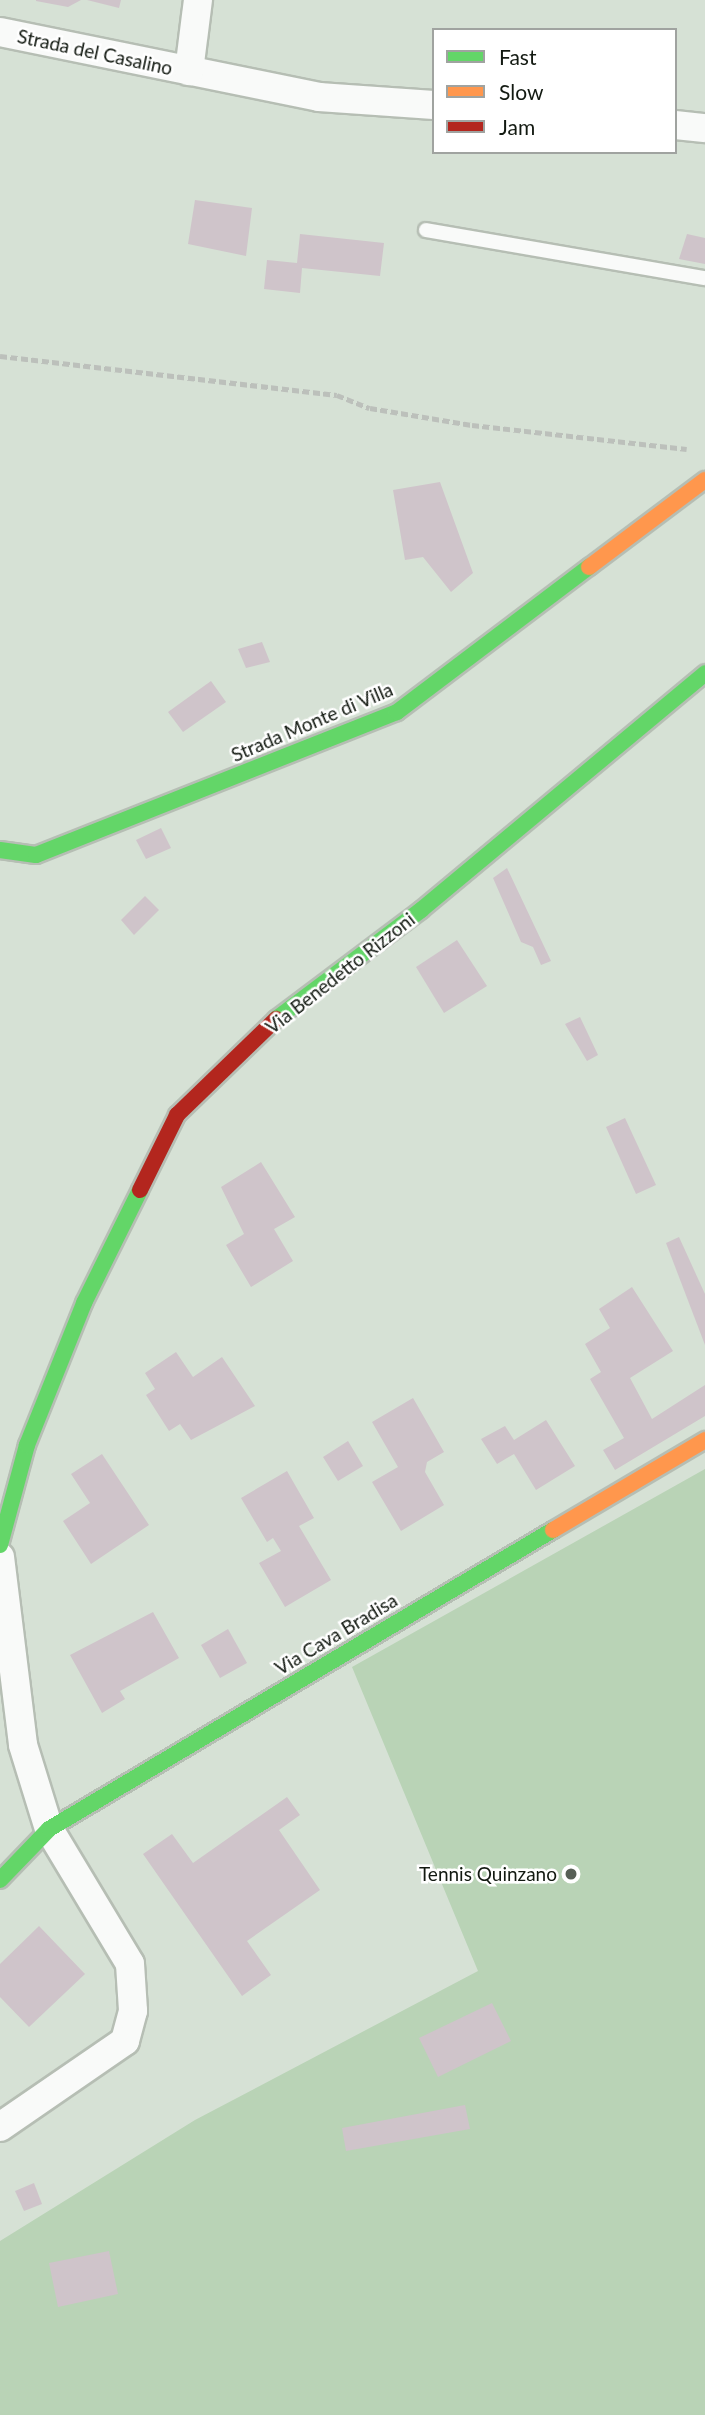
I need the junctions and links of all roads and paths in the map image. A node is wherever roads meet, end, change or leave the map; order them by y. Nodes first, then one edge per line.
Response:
1 (198, 0) edge
2 (0, 32) edge
3 (189, 71) junction
4 (432, 105) edge
5 (677, 125) edge
6 (705, 128) edge
7 (426, 230) dead end
8 (705, 278) edge
9 (0, 356) edge
10 (695, 449) dead end
11 (705, 480) edge
12 (705, 673) edge
13 (2, 855) edge
14 (705, 1440) edge
15 (0, 1545) edge
16 (0, 1557) edge
17 (49, 1829) junction
18 (0, 1880) edge
19 (0, 2127) edge

1 - 3 street
2 - 3 street, Strada del Casalino
3 - 4 street, Strada del Casalino
5 - 6 street
7 - 8 lane
9 - 10 path
11 - 13 street, Strada Monte di Villa
12 - 15 street, Via Benedetto Rizzoni
14 - 17 street, Via Cava Bradisa
16 - 17 street
17 - 18 street, Via Cava Bradisa
17 - 19 street

